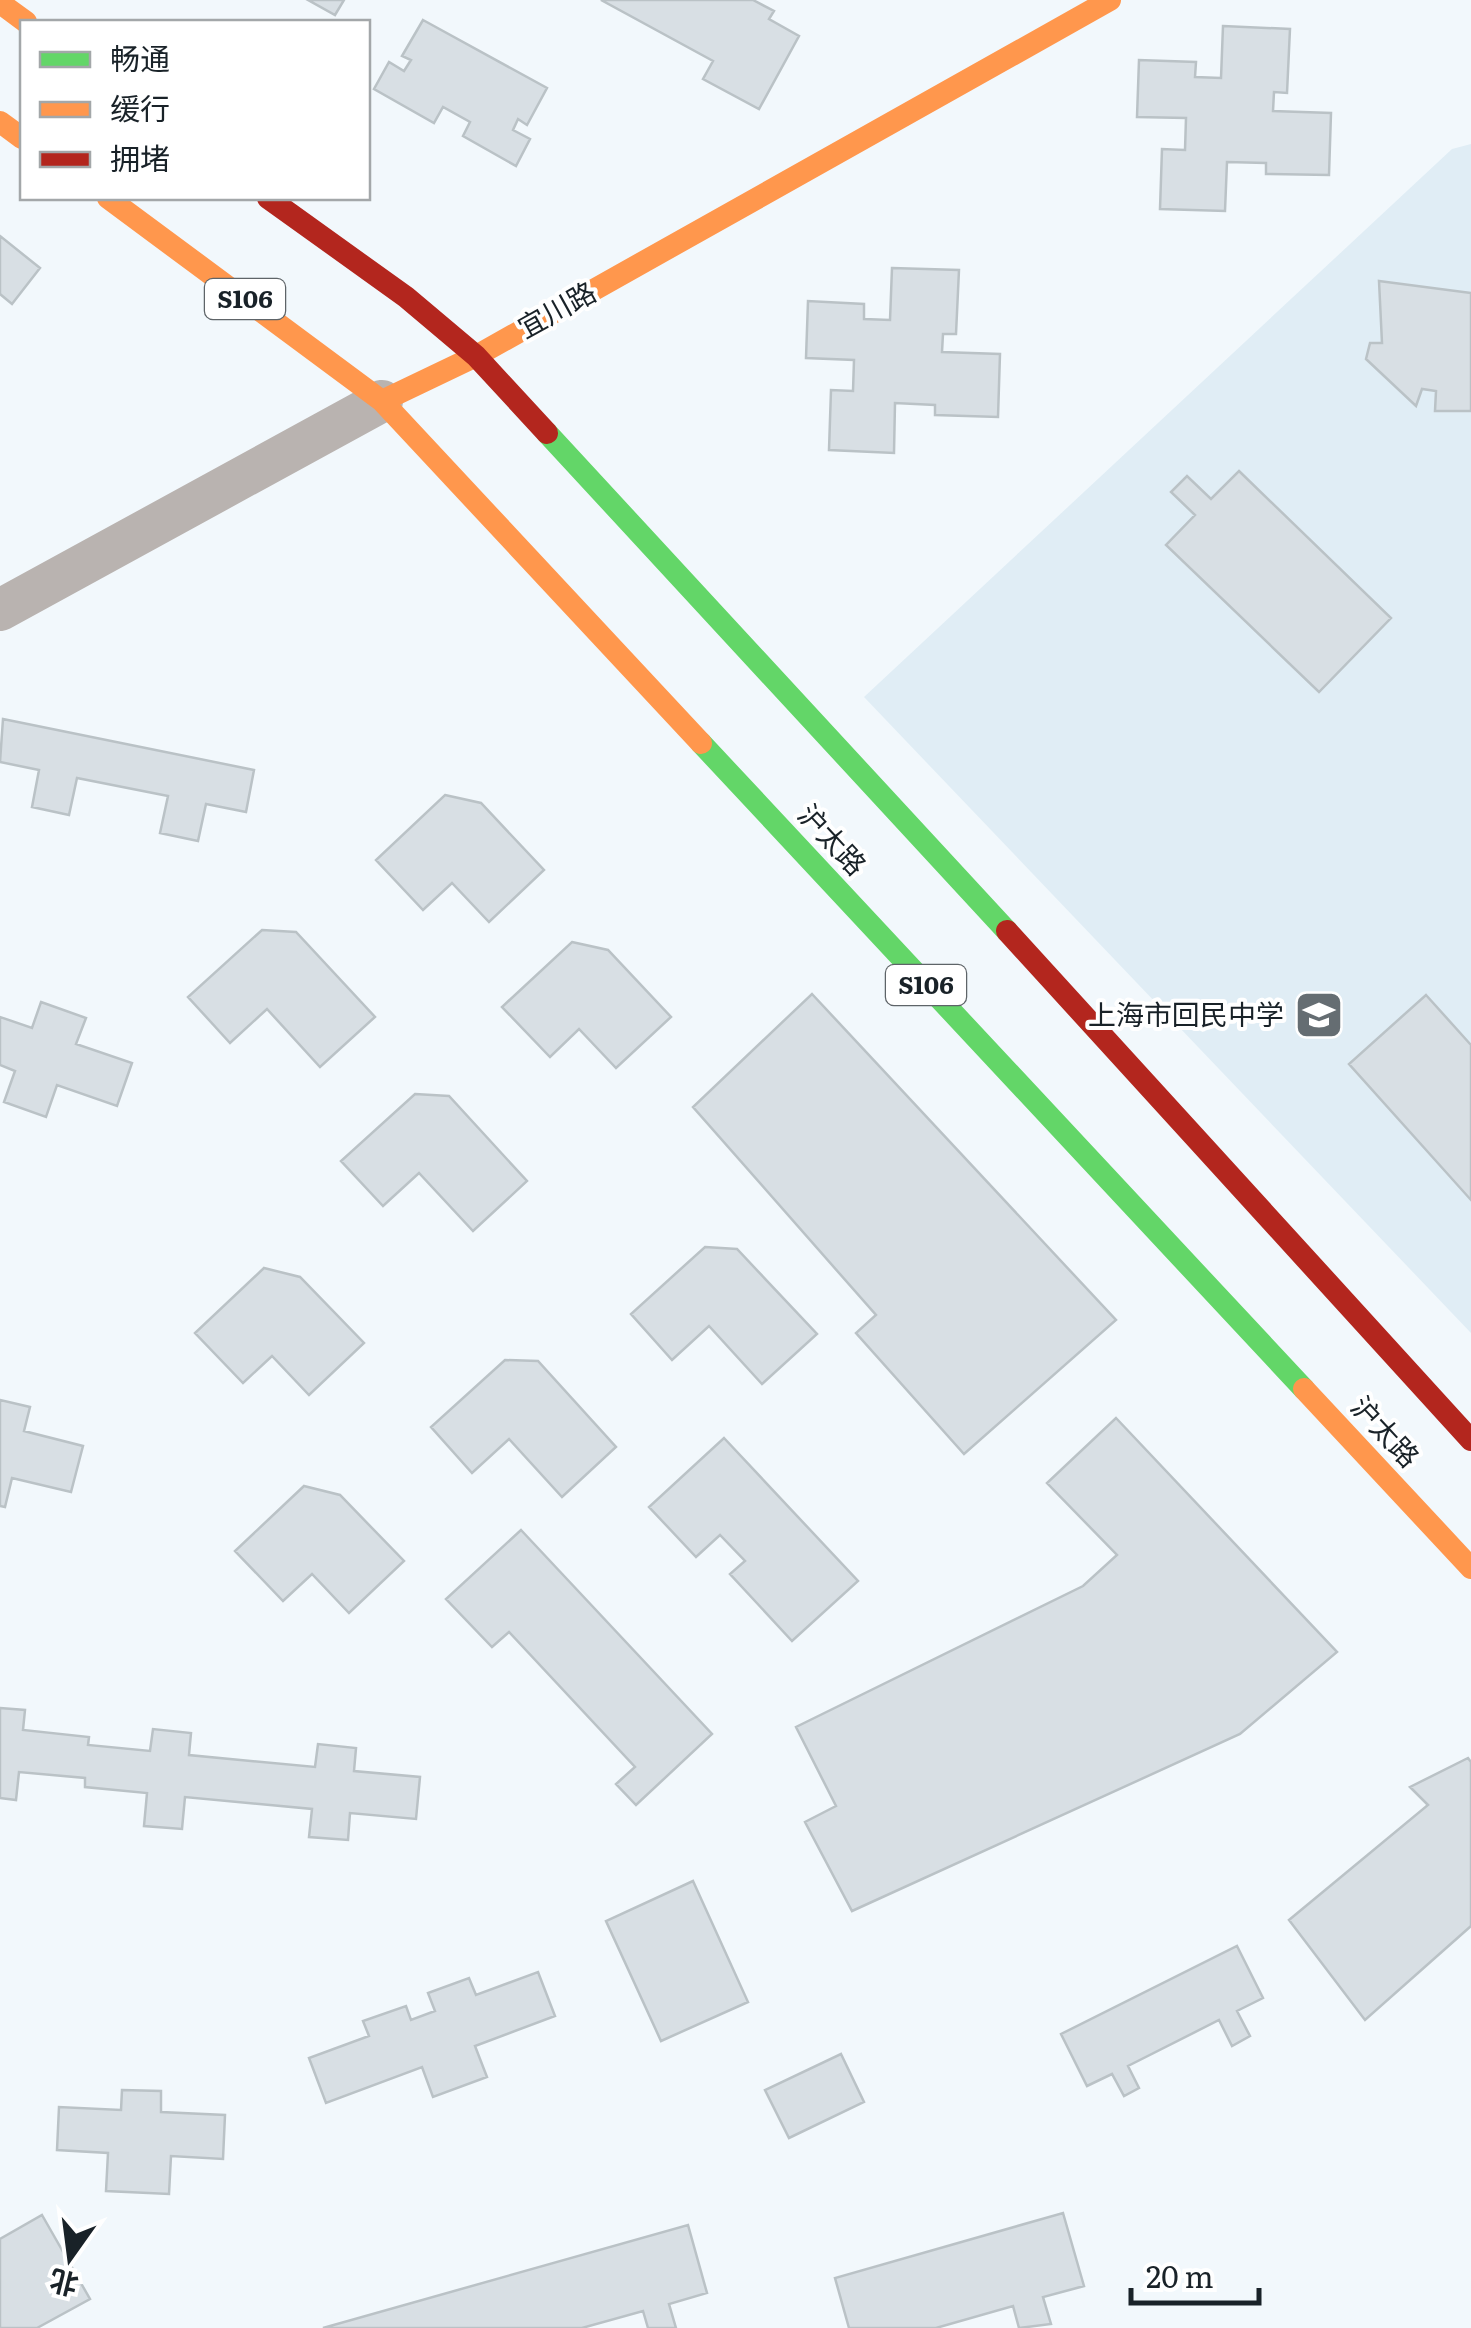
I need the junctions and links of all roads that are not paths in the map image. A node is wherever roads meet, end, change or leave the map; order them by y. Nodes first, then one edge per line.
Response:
1 (1110, 0) edge
2 (0, 4) edge
3 (23, 20) edge
4 (111, 200) edge
5 (271, 200) edge
6 (476, 356) junction
7 (382, 401) junction
8 (0, 610) edge
9 (1471, 1440) edge
10 (1471, 1568) edge

1 - 6 main road, 宜川路
2 - 3 main road
4 - 7 main road, 沪太路 / S106
5 - 6 main road, 沪太路
6 - 7 main road, 宜川路
6 - 9 main road, 沪太路
7 - 8 street, 宜川路
7 - 10 main road, 沪太路 / S106

